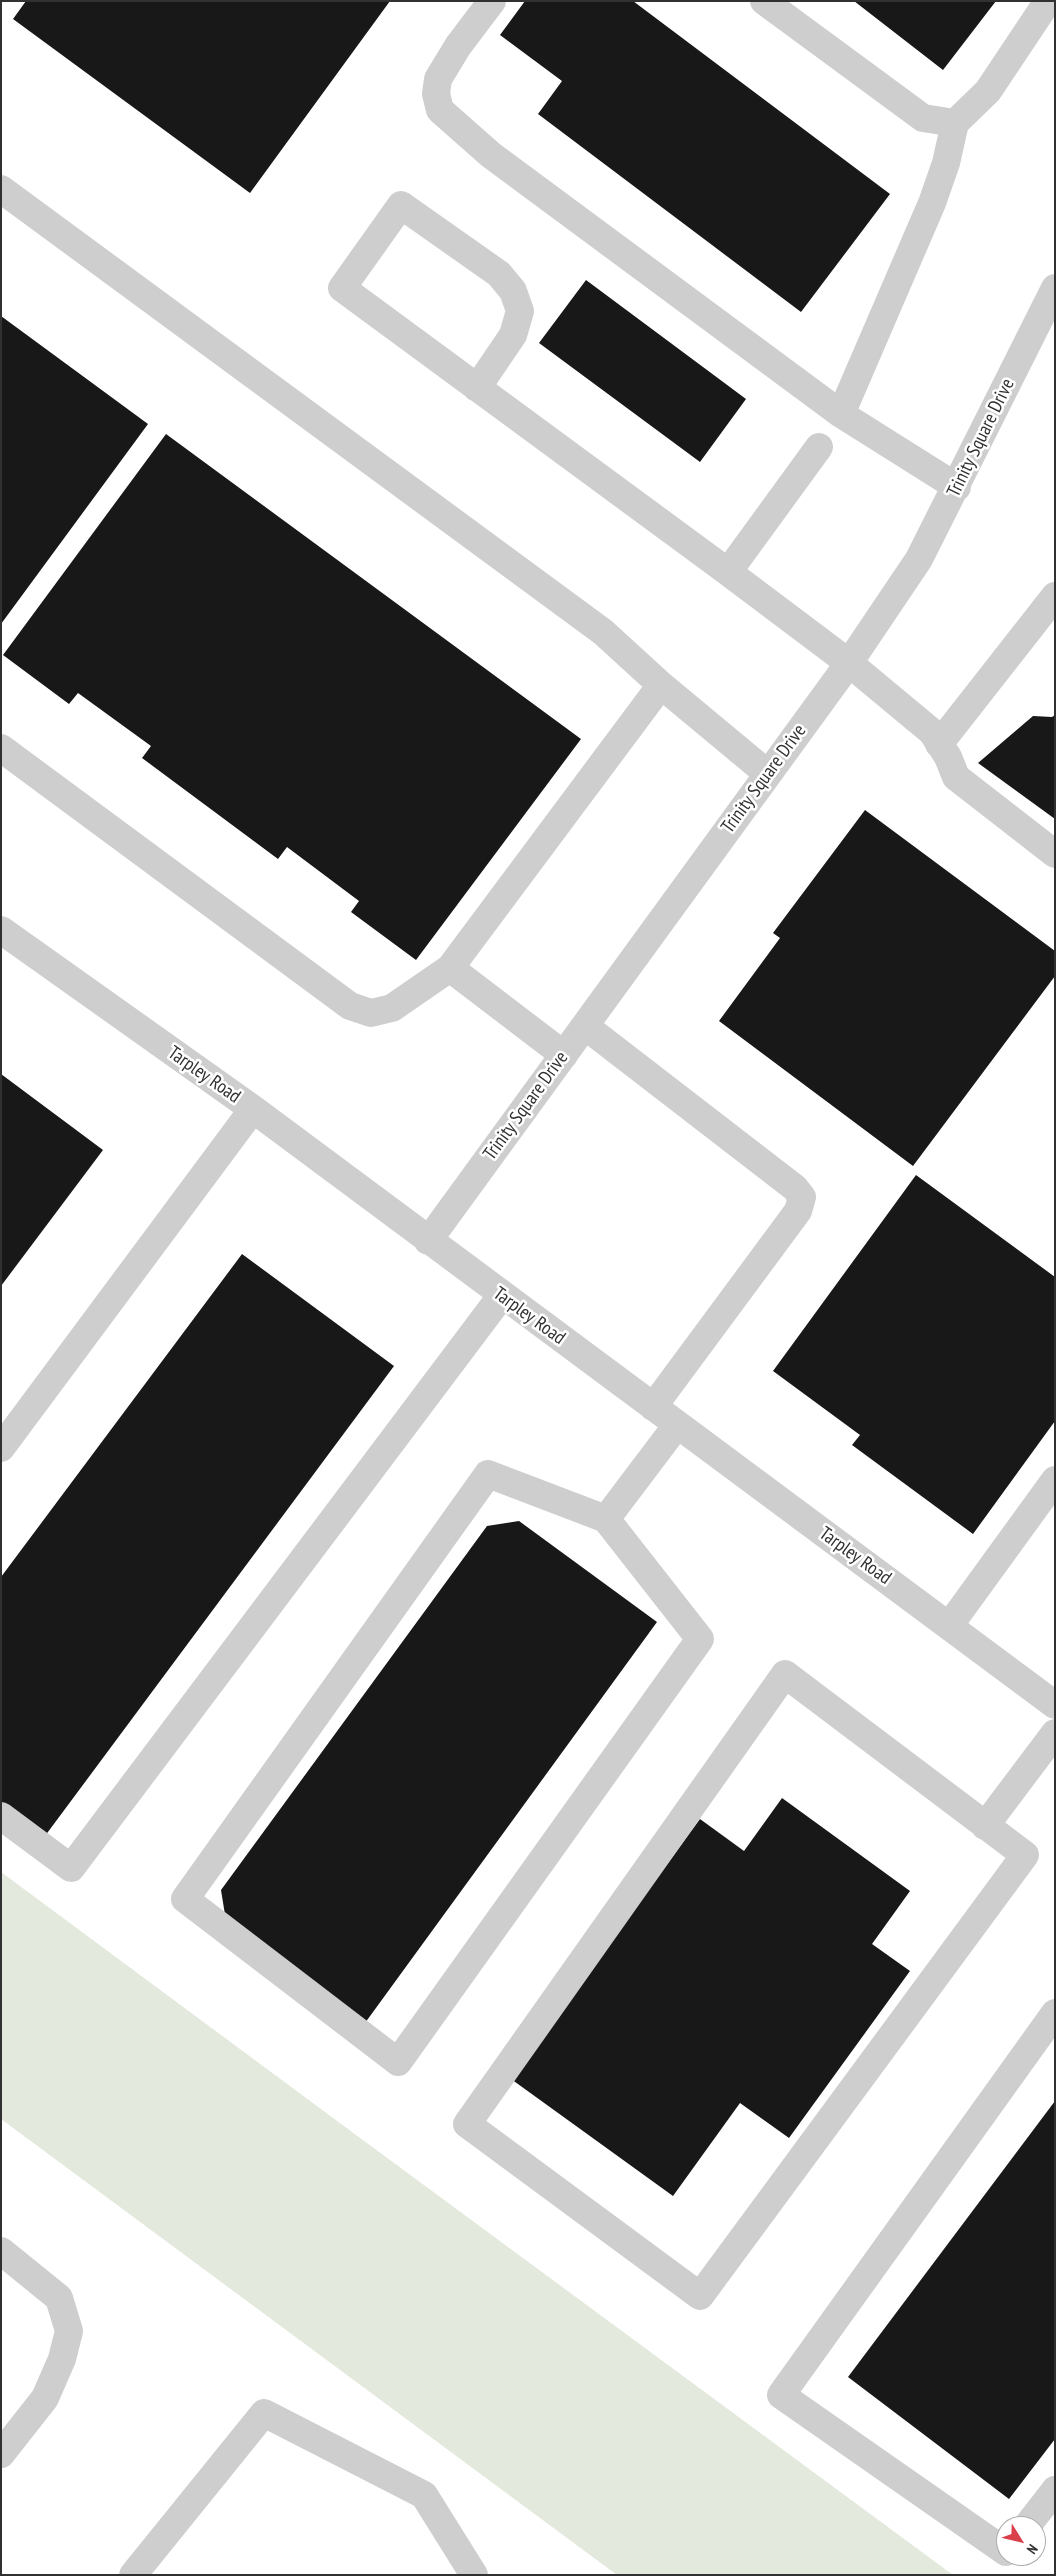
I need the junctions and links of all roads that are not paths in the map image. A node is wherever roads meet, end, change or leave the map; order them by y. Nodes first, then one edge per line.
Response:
1 (492, 1) edge
2 (764, 1) edge
3 (1048, 1) edge
4 (955, 123) junction
5 (1, 189) edge
6 (1055, 288) edge
7 (477, 388) junction
8 (840, 414) junction
9 (819, 447) dead end
10 (957, 487) junction
11 (728, 572) junction
12 (1055, 596) edge
13 (849, 663) junction
14 (661, 685) junction
15 (939, 744) junction
16 (1, 748) edge
17 (768, 774) junction
18 (1055, 854) edge
19 (1, 930) edge
20 (450, 968) junction
21 (585, 1026) junction
22 (564, 1055) junction
23 (252, 1109) junction
24 (428, 1242) junction
25 (502, 1296) junction
26 (653, 1407) junction
27 (677, 1425) junction
28 (1, 1448) edge
29 (1055, 1480) edge
30 (606, 1519) junction
31 (949, 1626) junction
32 (1055, 1705) edge
33 (1055, 1732) edge
34 (1, 1816) edge
35 (985, 1826) junction
36 (1055, 2013) edge
37 (1, 2251) edge
38 (1, 2454) edge
39 (1055, 2490) edge
40 (1035, 2516) edge
41 (996, 2545) edge
42 (133, 2575) edge
43 (474, 2575) edge

1 - 8 street
2 - 4 street
3 - 4 street
4 - 8 street
5 - 14 street
6 - 10 street, Trinity Square Drive
7 - 7 street
7 - 11 street
8 - 10 street
9 - 11 street
10 - 13 street, Trinity Square Drive
11 - 13 street
12 - 15 street
13 - 15 street
13 - 17 street, Trinity Square Drive
14 - 17 street
14 - 20 street
15 - 18 street
16 - 20 street
17 - 21 street, Trinity Square Drive
19 - 23 street, Tarpley Road
20 - 22 street
21 - 22 street, Trinity Square Drive
21 - 26 street
22 - 24 street, Trinity Square Drive
23 - 24 street, Tarpley Road
23 - 28 street
24 - 25 street, Tarpley Road
25 - 26 street, Tarpley Road
25 - 34 street
26 - 27 street, Tarpley Road
27 - 30 street
27 - 31 street, Tarpley Road
29 - 31 street
30 - 30 street
31 - 32 street, Tarpley Road
33 - 35 street
35 - 35 street
36 - 41 street
37 - 38 street
39 - 40 street
42 - 43 street

